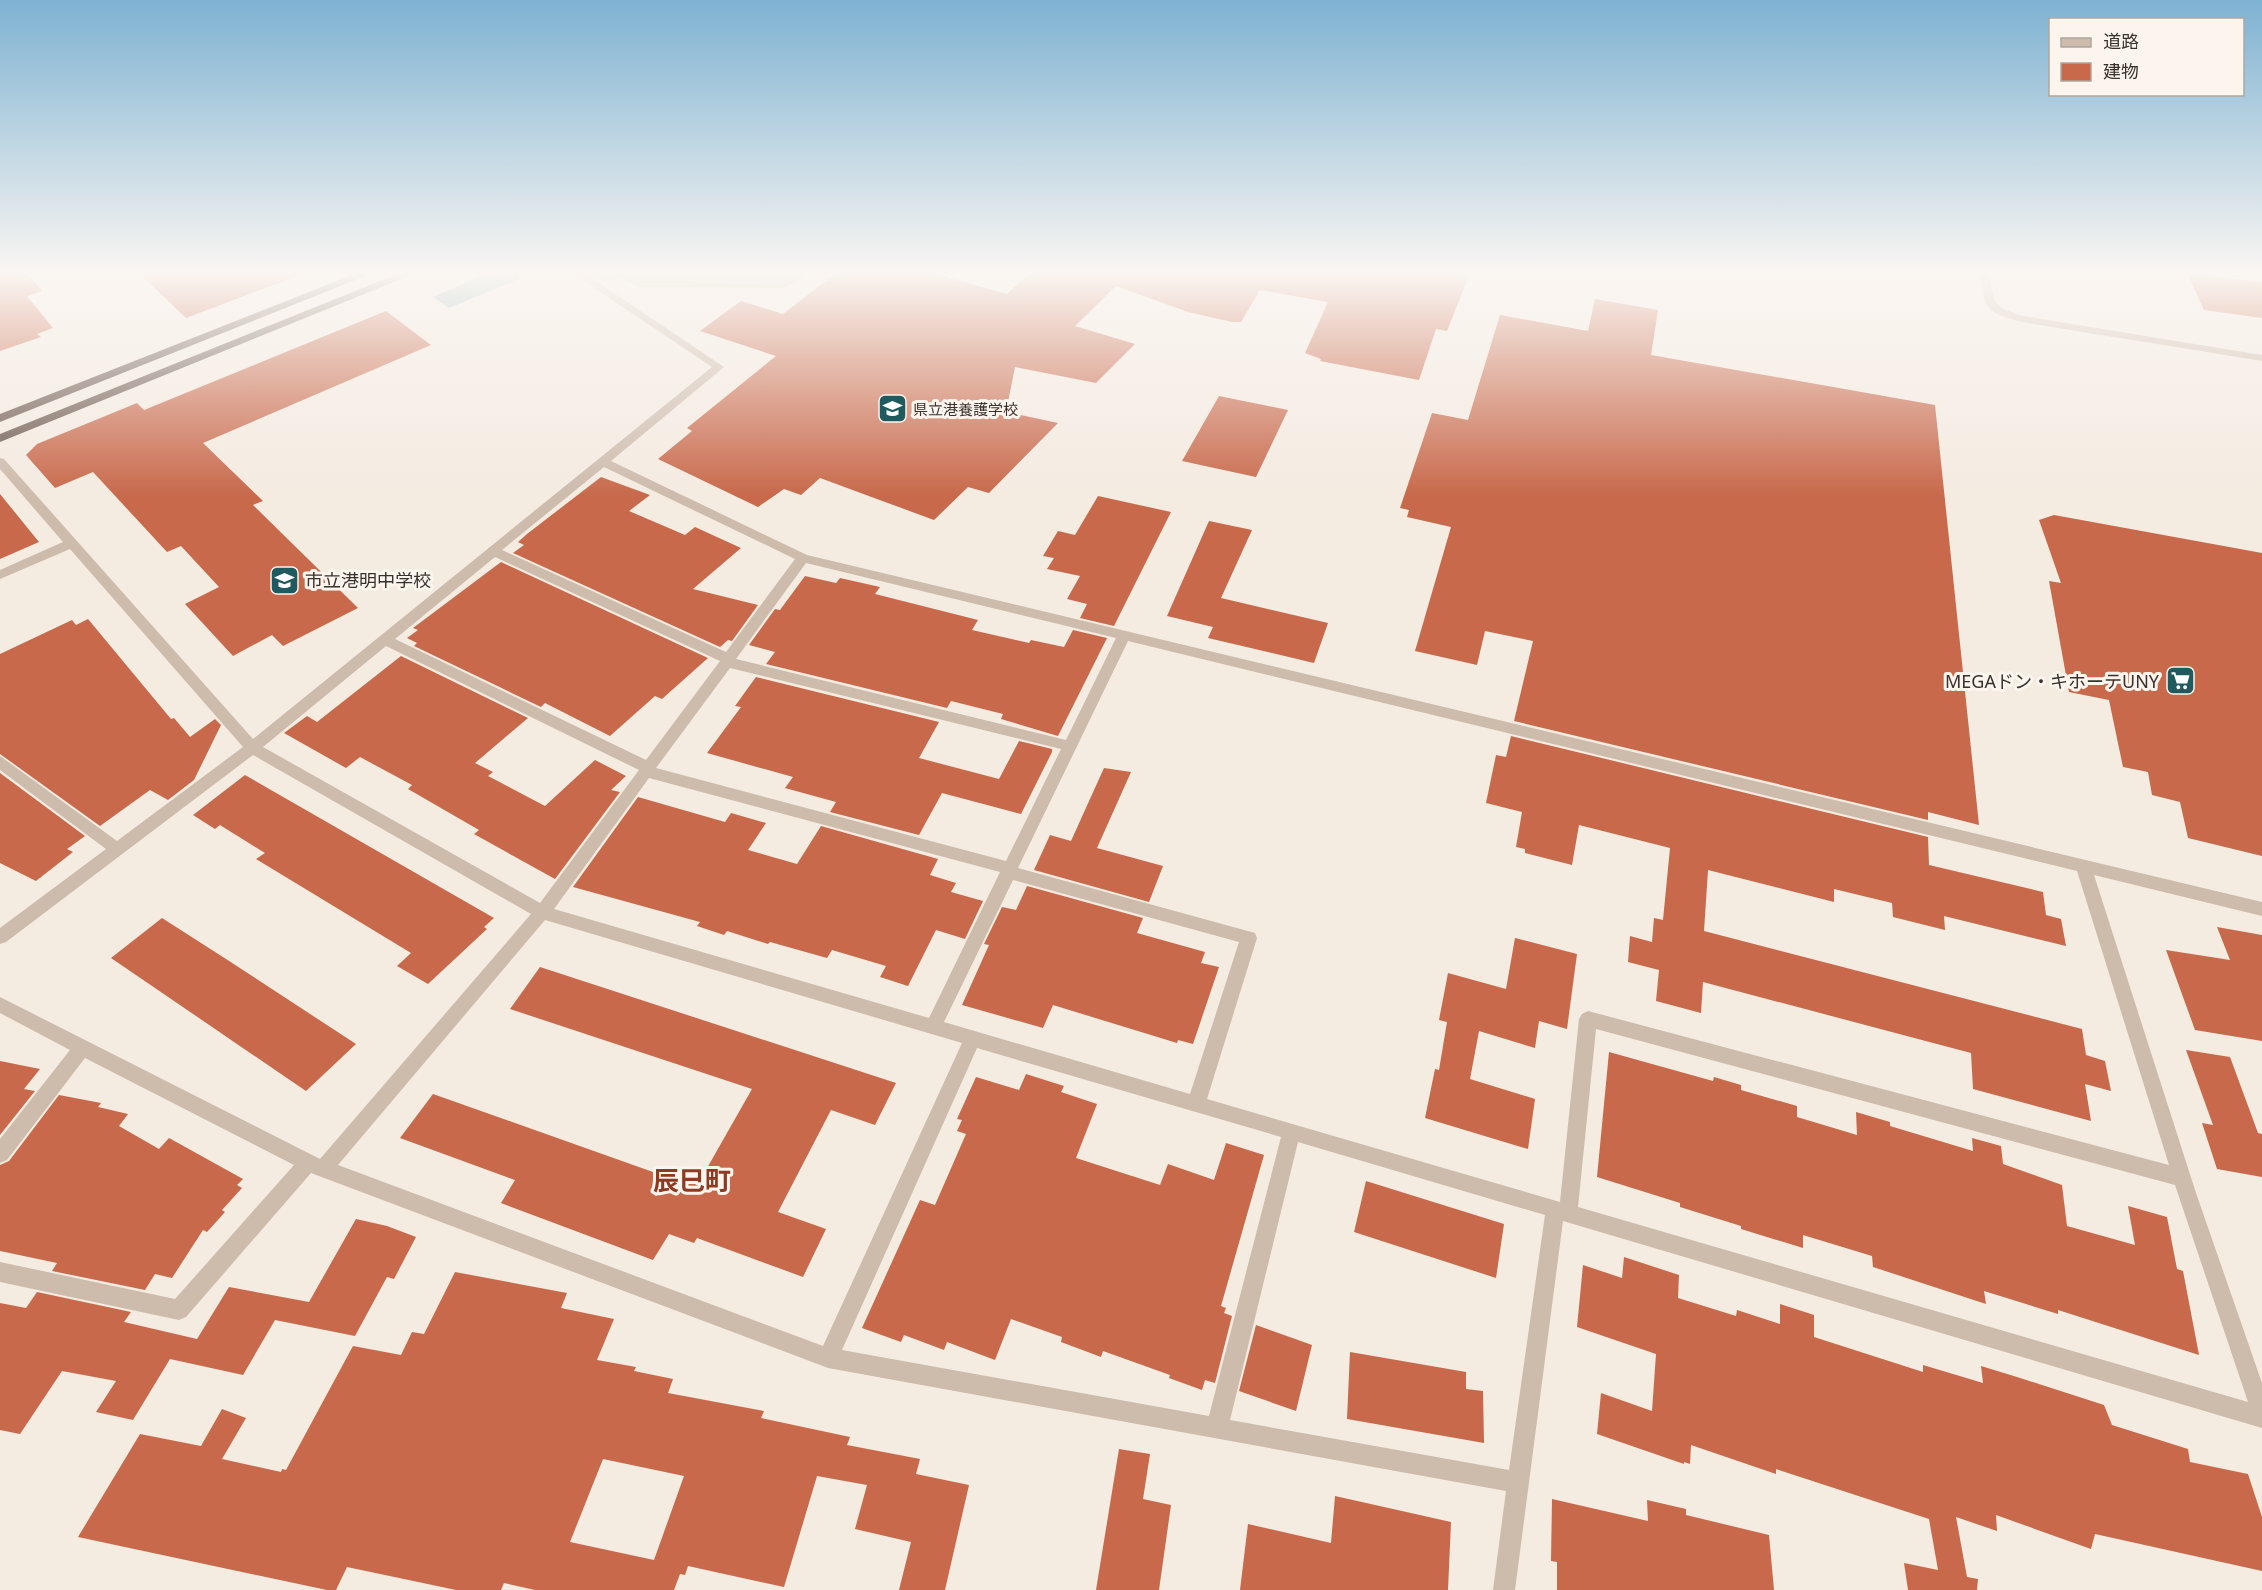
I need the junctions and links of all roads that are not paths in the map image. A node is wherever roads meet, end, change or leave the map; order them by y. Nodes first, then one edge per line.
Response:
1 (180, 347) edge
2 (226, 347) edge
3 (689, 347) edge
4 (2196, 347) edge
5 (2262, 358) edge
6 (0, 418) edge
7 (0, 438) edge
8 (0, 462) edge
9 (603, 462) junction
10 (72, 543) junction
11 (493, 551) junction
12 (803, 558) junction
13 (0, 575) edge
14 (1124, 635) junction
15 (385, 640) junction
16 (728, 661) junction
17 (1070, 746) junction
18 (252, 748) junction
19 (0, 762) edge
20 (647, 770) junction
21 (117, 849) junction
22 (2083, 866) junction
23 (1009, 870) junction
24 (2262, 909) edge
25 (542, 912) junction
26 (0, 937) edge
27 (0, 1005) edge
28 (933, 1027) junction
29 (973, 1038) junction
30 (83, 1047) junction
31 (1196, 1104) junction
32 (1291, 1132) junction
33 (0, 1154) edge
34 (315, 1166) junction
35 (2182, 1179) junction
36 (1562, 1211) junction
37 (0, 1272) edge
38 (828, 1358) junction
39 (2262, 1415) edge
40 (1217, 1428) junction
41 (1518, 1482) junction
42 (1504, 1590) edge

1 - 6 highway
2 - 7 highway
3 - 9 street
4 - 5 street
8 - 10 street
9 - 11 street
9 - 12 street
10 - 13 street
10 - 18 street
11 - 15 street
11 - 16 street
12 - 14 street
12 - 16 street
14 - 17 street
14 - 22 street
15 - 18 street
15 - 20 street
16 - 17 street
16 - 20 street
17 - 23 street
18 - 21 street
18 - 25 street
19 - 21 street
20 - 23 street
20 - 25 street
21 - 26 street
22 - 24 street
22 - 35 street
23 - 28 street
23 - 31 street
25 - 28 street
25 - 34 street
27 - 30 street
28 - 29 street
29 - 31 street
29 - 38 street
30 - 33 street
30 - 34 street
31 - 32 street
32 - 36 street
32 - 40 street
34 - 37 street
34 - 38 street
35 - 36 street
35 - 39 street
36 - 39 street
36 - 41 street
38 - 40 street
40 - 41 street
41 - 42 street

